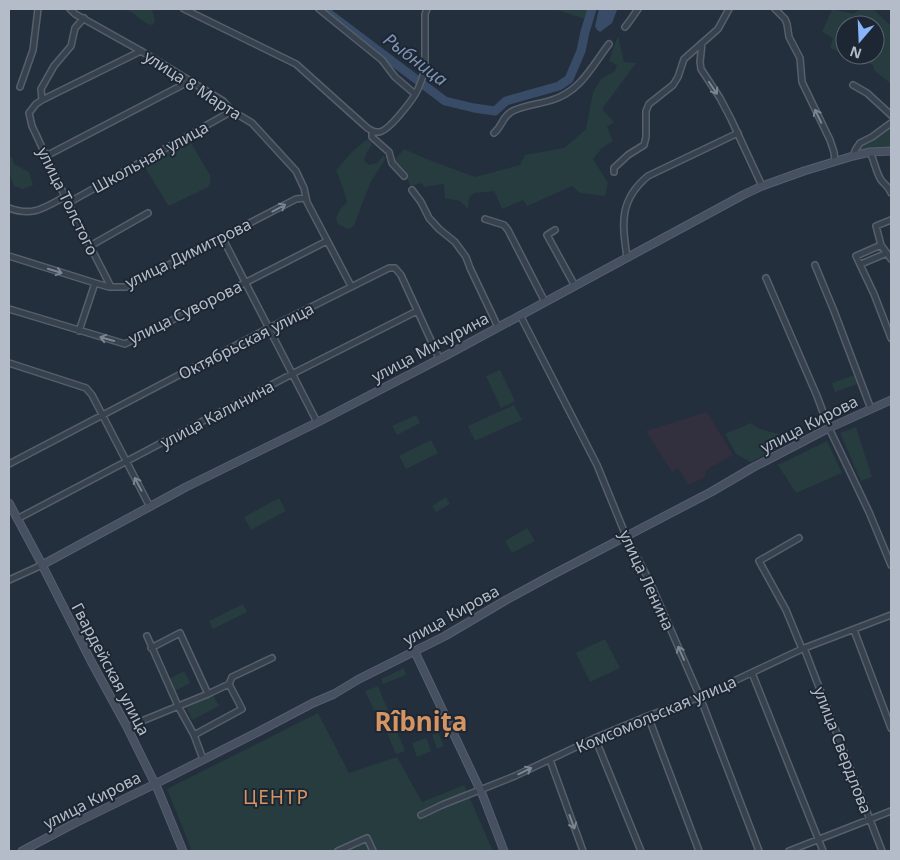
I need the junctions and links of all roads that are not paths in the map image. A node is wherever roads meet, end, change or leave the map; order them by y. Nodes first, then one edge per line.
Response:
1 (38, 9) edge
2 (70, 9) edge
3 (184, 9) edge
4 (320, 9) edge
5 (428, 9) edge
6 (638, 9) edge
7 (730, 9) edge
8 (775, 9) edge
9 (84, 18) junction
10 (625, 27) dead end
11 (702, 43) junction
12 (609, 44) dead end
13 (141, 51) junction
14 (190, 82) junction
15 (853, 84) dead end
16 (20, 87) dead end
17 (416, 92) junction
18 (42, 100) junction
19 (232, 111) junction
20 (891, 115) edge
21 (891, 123) edge
22 (370, 130) junction
23 (494, 133) dead end
24 (738, 133) junction
25 (891, 151) edge
26 (870, 152) junction
27 (46, 156) junction
28 (853, 156) junction
29 (835, 161) junction
30 (614, 172) dead end
31 (404, 176) dead end
32 (762, 186) junction
33 (412, 190) dead end
34 (891, 193) edge
35 (66, 196) junction
36 (306, 198) junction
37 (68, 203) junction
38 (9, 208) edge
39 (148, 213) dead end
40 (485, 219) dead end
41 (891, 220) edge
42 (555, 230) dead end
43 (222, 237) junction
44 (327, 241) junction
45 (881, 245) junction
46 (90, 246) junction
47 (887, 254) junction
48 (9, 256) edge
49 (628, 257) junction
50 (891, 260) edge
51 (861, 264) junction
52 (815, 265) dead end
53 (766, 278) dead end
54 (95, 283) junction
55 (245, 283) junction
56 (351, 286) junction
57 (575, 286) junction
58 (112, 287) junction
59 (545, 302) junction
60 (9, 309) edge
61 (417, 311) junction
62 (520, 315) junction
63 (498, 327) junction
64 (269, 328) junction
65 (80, 331) junction
66 (891, 338) edge
67 (439, 358) junction
68 (9, 364) edge
69 (292, 374) junction
70 (891, 400) edge
71 (871, 409) junction
72 (102, 416) junction
73 (317, 422) junction
74 (829, 428) junction
75 (126, 462) junction
76 (9, 464) edge
77 (9, 503) edge
78 (150, 507) junction
79 (17, 519) junction
80 (626, 536) junction
81 (799, 538) dead end
82 (42, 564) junction
83 (891, 565) edge
84 (9, 580) edge
85 (891, 615) edge
86 (854, 630) junction
87 (146, 636) dead end
88 (151, 648) junction
89 (803, 648) junction
90 (415, 652) junction
91 (272, 658) dead end
92 (752, 673) junction
93 (229, 684) junction
94 (208, 694) junction
95 (700, 697) junction
96 (178, 706) junction
97 (648, 716) junction
98 (132, 725) dead end
99 (891, 728) edge
100 (194, 735) junction
101 (595, 738) junction
102 (203, 759) junction
103 (550, 760) junction
104 (154, 784) junction
105 (481, 790) junction
106 (891, 811) edge
107 (421, 815) dead end
108 (869, 820) junction
109 (818, 840) junction
110 (22, 851) edge
111 (183, 851) edge
112 (338, 851) edge
113 (373, 851) edge
114 (504, 851) edge
115 (583, 851) edge
116 (641, 851) edge
117 (699, 851) edge
118 (759, 851) edge
119 (789, 851) edge
120 (823, 851) edge
121 (882, 851) edge

1 - 16 street
2 - 9 street, улица 8 Марта
3 - 22 street
4 - 17 street
5 - 17 street
6 - 10 street
7 - 11 street
29 -> 8 street
9 - 13 street, улица 8 Марта
9 - 18 street
11 -> 24 street
11 - 30 street
12 - 23 street
13 - 14 street, улица 8 Марта
13 - 18 street
14 - 19 street, улица 8 Марта
14 - 27 street
15 - 20 street
17 - 22 street
18 - 27 street, улица Толстого
19 - 36 street, улица 8 Марта
19 - 37 street, Школьная улица
21 - 28 street
22 - 31 street
24 - 32 street
24 - 49 street
25 - 26 street, улица Мичурина
26 - 28 street, улица Мичурина
26 - 34 street
27 - 35 street, улица Толстого
28 - 29 street, улица Мичурина
29 - 32 street, улица Мичурина
32 - 49 street, улица Мичурина
33 - 63 street
35 - 37 street, улица Толстого
35 - 38 street
43 -> 36 street, улица Димитрова
36 - 44 street, улица 8 Марта
37 - 46 street, улица Толстого
39 - 46 street
40 - 59 street
41 - 45 street
42 - 57 street
43 - 55 street
43 - 58 street, улица Димитрова
44 - 55 street, улица Суворова
44 - 56 street, улица 8 Марта
45 - 47 street
45 - 51 street
46 - 58 street, улица Толстого
47 - 50 street
47 - 51 street
48 -> 54 street, улица Димитрова
49 - 57 street, улица Мичурина
51 - 66 street
52 - 71 street
53 - 74 street
54 - 58 street, улица Димитрова
54 - 65 street
55 - 64 street
55 -> 65 street, улица Суворова
56 - 61 street, Октябрьская улица
56 - 64 street, Октябрьская улица
57 - 59 street, улица Мичурина
59 - 62 street, улица Мичурина
60 - 65 street, улица Суворова
61 - 67 street, Октябрьская улица
61 - 69 street, улица Калинина
62 - 63 street, улица Мичурина
62 - 80 street, улица Ленина
63 - 67 street, улица Мичурина
64 - 69 street
64 - 72 street, Октябрьская улица
67 - 73 street, улица Мичурина
68 - 72 street
69 - 73 street
69 - 75 street, улица Калинина
70 - 71 street, улица Кирова
71 - 74 street, улица Кирова
72 - 75 street
72 - 76 street, Октябрьская улица
73 - 78 street, улица Мичурина
74 - 80 street, улица Кирова
74 - 83 street
78 -> 75 street
75 - 79 street, улица Калинина
77 - 79 street, Гвардейская улица
78 - 82 street, улица Мичурина
79 - 82 street, Гвардейская улица
80 - 90 street, улица Кирова
95 -> 80 street, улица Ленина
81 - 89 street, улица Свердлова
82 - 84 street, улица Мичурина
82 - 104 street, Гвардейская улица
85 - 86 street, Комсомольская улица
86 - 89 street, Комсомольская улица
86 - 99 street
87 - 88 street
88 - 94 street
88 - 96 street
89 - 92 street, Комсомольская улица
89 - 108 street, улица Свердлова
90 - 102 street, улица Кирова
90 - 105 street
91 - 93 street
92 - 95 street, Комсомольская улица
92 - 109 street
93 - 94 street
93 - 100 street
94 - 96 street
95 - 97 street, Комсомольская улица
95 - 118 street, улица Ленина
96 - 98 street
96 - 100 street
97 - 101 street, Комсомольская улица
97 - 117 street
100 - 102 street
101 - 103 street, Комсомольская улица
101 - 116 street
102 - 104 street, улица Кирова
105 -> 103 street, Комсомольская улица
103 -> 115 street
104 - 110 street, улица Кирова
104 - 111 street, Гвардейская улица
105 - 107 street, Комсомольская улица
105 - 114 street
106 - 108 street
108 - 109 street
108 - 121 street, улица Свердлова
109 - 119 street
109 - 120 street
112 - 113 street

